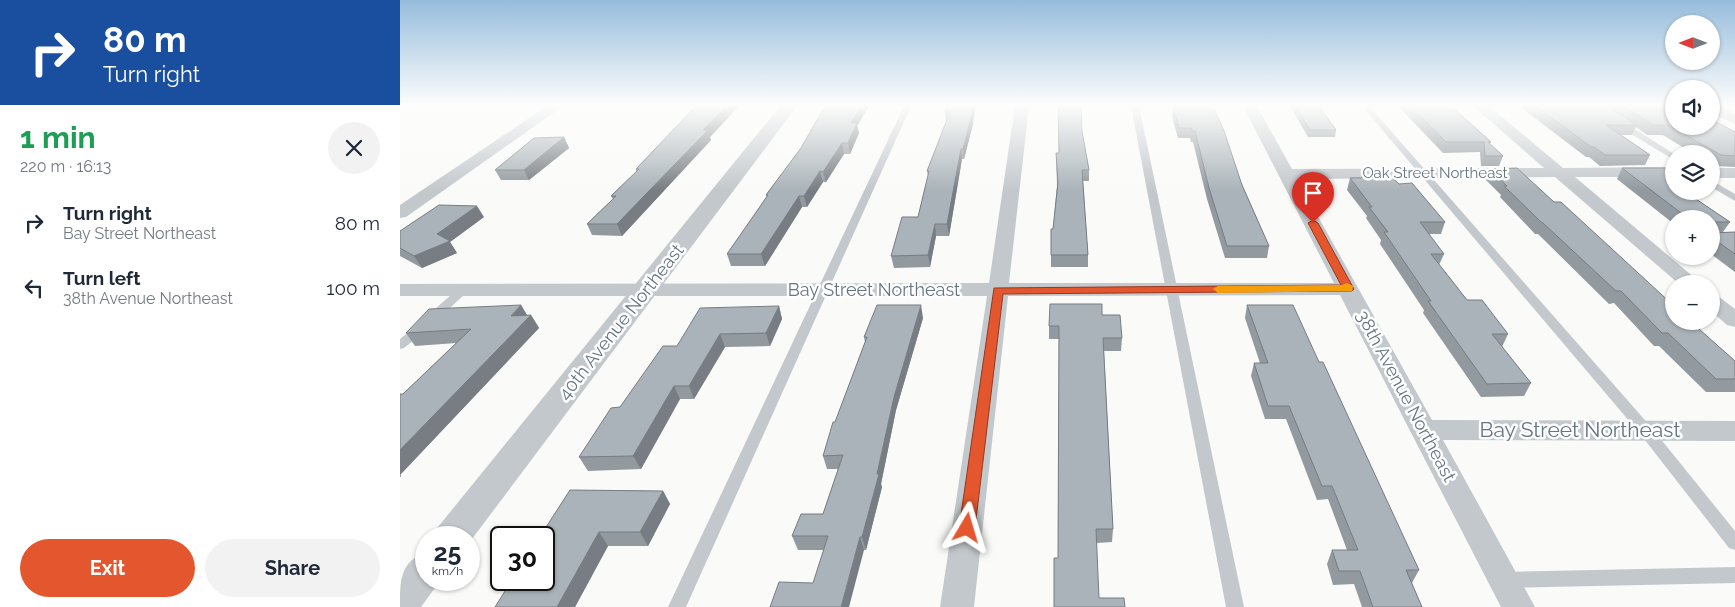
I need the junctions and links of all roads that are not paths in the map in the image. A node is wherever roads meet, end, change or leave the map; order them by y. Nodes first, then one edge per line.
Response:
1 (515, 134) edge
2 (767, 134) edge
3 (895, 134) edge
4 (1018, 134) edge
5 (1141, 134) edge
6 (1265, 134) edge
7 (1390, 134) edge
8 (1513, 134) edge
9 (1637, 134) edge
10 (1665, 152) edge
11 (1558, 172) junction
12 (1665, 172) edge
13 (1424, 173) junction
14 (1720, 173) edge
15 (1735, 173) edge
16 (1286, 174) junction
17 (1720, 189) edge
18 (1735, 198) edge
19 (400, 213) edge
20 (1681, 275) edge
21 (648, 288) junction
22 (1348, 289) junction
23 (400, 290) edge
24 (463, 290) junction
25 (825, 290) junction
26 (998, 290) junction
27 (1172, 290) junction
28 (1720, 308) edge
29 (1735, 320) edge
30 (400, 345) edge
31 (1424, 430) junction
32 (1646, 430) junction
33 (1735, 431) edge
34 (460, 526) edge
35 (1735, 543) edge
36 (1735, 575) edge
37 (1504, 580) junction
38 (415, 583) edge
39 (400, 602) edge
40 (677, 607) edge
41 (957, 607) edge
42 (1235, 607) edge
43 (1518, 607) edge

1 - 19 street
2 - 21 street, 40th Avenue Northeast
3 - 25 lane
4 - 26 street
5 - 27 lane
6 - 16 street, 38th Avenue Northeast
7 - 13 lane
8 - 11 street
9 - 10 lane
11 - 12 street, Oak Street Northeast
11 - 13 street, Oak Street Northeast
11 - 20 street
13 - 16 street, Oak Street Northeast
13 - 32 lane
14 - 15 street
16 - 22 street, 38th Avenue Northeast
17 - 18 lane
21 - 24 street, Bay Street Northeast
21 - 25 street, Bay Street Northeast
21 - 34 street, 40th Avenue Northeast
22 - 27 street, Bay Street Northeast
22 - 31 street, 38th Avenue Northeast
23 - 24 street, Bay Street Northeast
24 - 30 lane
25 - 26 street, Bay Street Northeast
25 - 40 lane
26 - 27 street, Bay Street Northeast
26 - 41 street
27 - 42 lane
28 - 29 street
31 - 32 street, Bay Street Northeast
31 - 37 street, 38th Avenue Northeast
32 - 33 street, Bay Street Northeast
32 - 35 lane
36 - 37 lane
37 - 43 street, 38th Avenue Northeast
38 - 39 street

